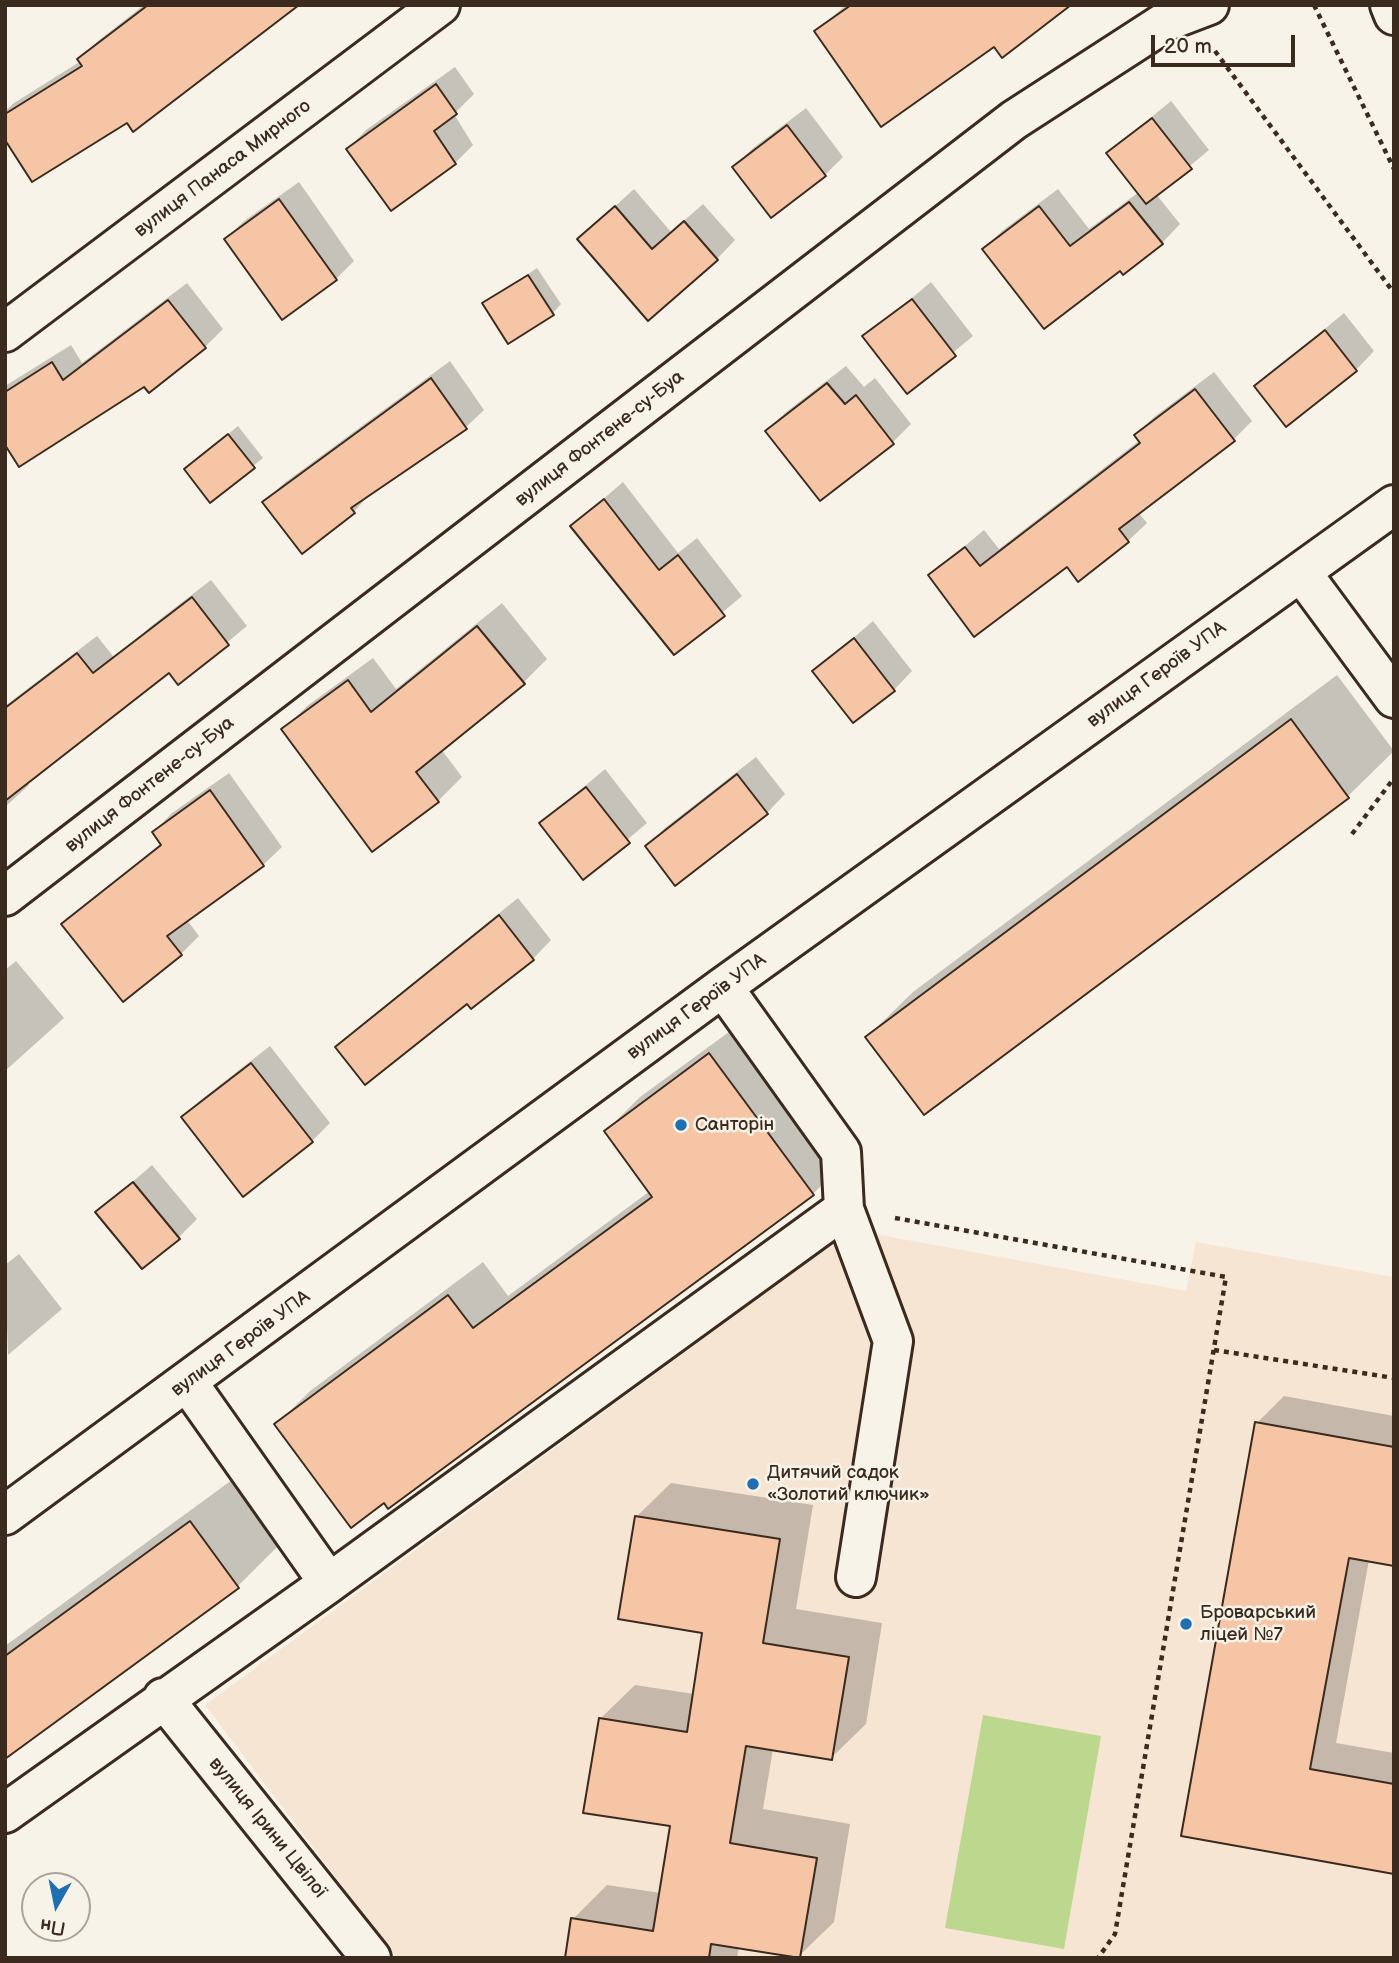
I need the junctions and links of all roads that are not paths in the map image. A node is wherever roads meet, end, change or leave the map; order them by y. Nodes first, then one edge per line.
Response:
1 (440, 5) edge
2 (1390, 5) edge
3 (1198, 9) edge
4 (1394, 15) edge
5 (5, 332) edge
6 (1394, 505) edge
7 (1301, 572) junction
8 (1394, 698) edge
9 (5, 896) edge
10 (723, 987) junction
11 (844, 1209) junction
12 (188, 1383) junction
13 (12, 1498) edge
14 (856, 1577) dead end
15 (329, 1583) junction
16 (163, 1698) junction
17 (5, 1813) edge
18 (371, 1958) edge

1 - 5 street, вулиця Панаса Мирного
2 - 4 street
3 - 9 street, вулиця Фонтене-су-Буа
6 - 7 street, вулиця Героїв УПА
7 - 8 street
7 - 10 street, вулиця Героїв УПА
10 - 11 street
10 - 12 street, вулиця Героїв УПА
11 - 14 street
11 - 15 street
12 - 13 street, вулиця Героїв УПА
12 - 15 street
15 - 16 street
16 - 17 street
16 - 18 street, вулиця Ірини Цвілої

